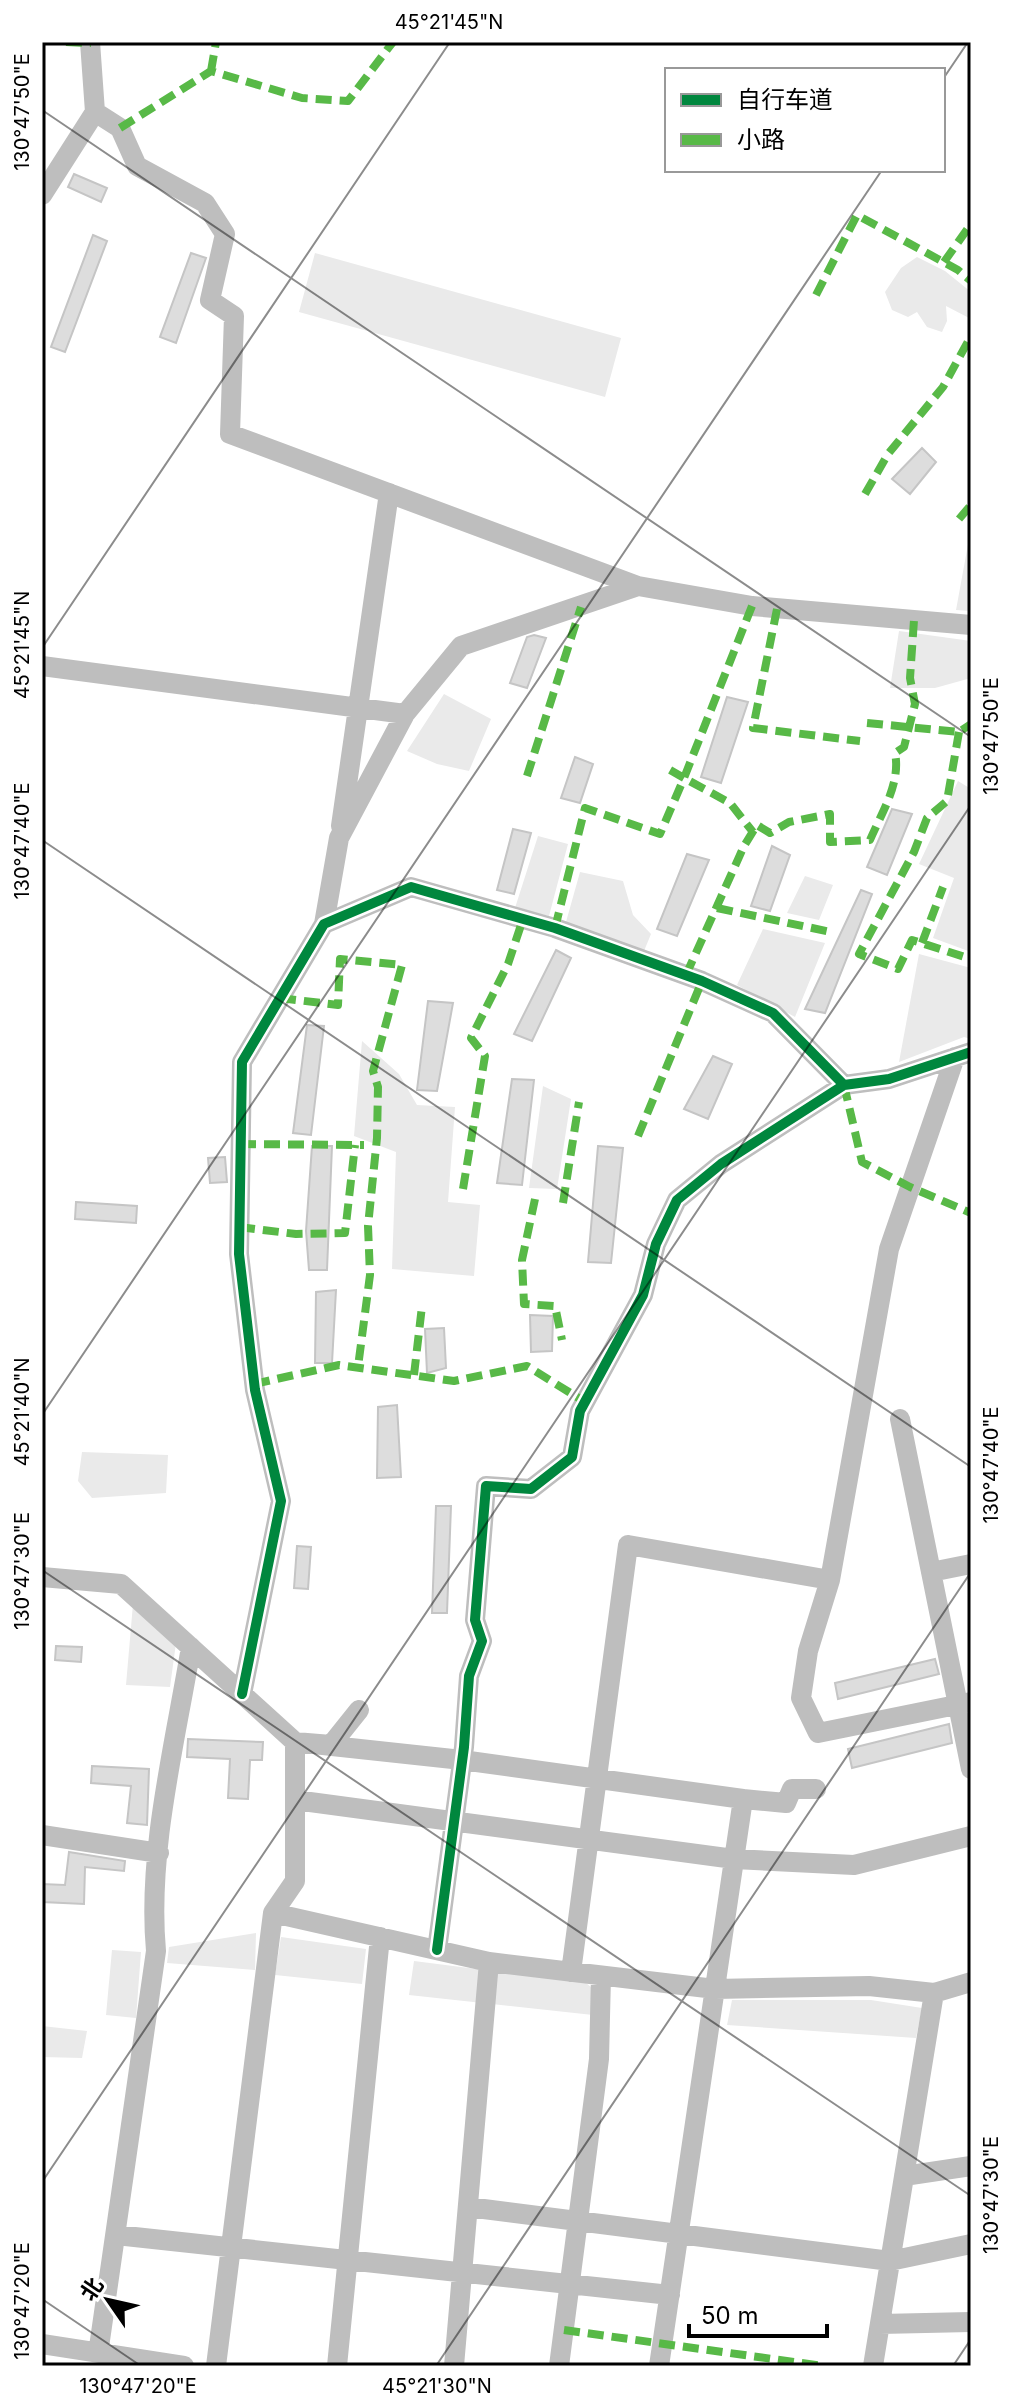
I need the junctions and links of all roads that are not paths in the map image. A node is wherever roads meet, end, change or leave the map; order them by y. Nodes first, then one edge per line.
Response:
1 (90, 42) edge
2 (95, 112) junction
3 (42, 195) edge
4 (389, 493) junction
5 (638, 586) junction
6 (971, 625) edge
7 (42, 666) edge
8 (356, 708) junction
9 (405, 714) junction
10 (339, 838) junction
11 (324, 924) junction
12 (963, 1054) edge
13 (844, 1085) junction
14 (900, 1419) dead end
15 (971, 1564) edge
16 (931, 1572) junction
17 (42, 1577) edge
18 (830, 1580) junction
19 (191, 1647) junction
20 (242, 1694) junction
21 (964, 1703) edge
22 (359, 1710) dead end
23 (295, 1742) junction
24 (462, 1760) junction
25 (971, 1769) edge
26 (597, 1779) junction
27 (816, 1789) dead end
28 (743, 1799) junction
29 (295, 1800) junction
30 (454, 1824) junction
31 (42, 1835) edge
32 (971, 1836) edge
33 (589, 1839) junction
34 (159, 1853) junction
35 (734, 1859) junction
36 (273, 1913) junction
37 (380, 1937) junction
38 (437, 1950) junction
39 (489, 1962) junction
40 (571, 1972) junction
41 (601, 1976) junction
42 (971, 1982) edge
43 (715, 1989) junction
44 (934, 1993) junction
45 (971, 2166) edge
46 (904, 2176) junction
47 (468, 2207) junction
48 (577, 2222) junction
49 (679, 2234) junction
50 (116, 2235) junction
51 (971, 2244) edge
52 (232, 2245) junction
53 (347, 2259) junction
54 (890, 2261) junction
55 (462, 2271) junction
56 (569, 2286) junction
57 (670, 2295) junction
58 (971, 2322) edge
59 (880, 2324) junction
60 (42, 2344) edge
61 (98, 2354) junction
62 (184, 2366) edge
63 (216, 2366) edge
64 (337, 2366) edge
65 (454, 2366) edge
66 (559, 2366) edge
67 (659, 2366) edge
68 (873, 2366) edge

1 - 2 street
2 - 3 street
2 - 4 street
4 - 5 street
4 - 8 street
5 - 6 street
5 - 9 street
7 - 8 street
8 - 9 street
8 - 10 street
9 - 10 street
10 - 11 street
11 - 13 street
11 - 20 street
12 - 13 street
12 - 18 street
13 - 24 street
14 - 16 street
15 - 16 street
16 - 21 street
17 - 19 street
18 - 21 street
18 - 26 street
19 - 20 street
19 - 34 street
20 - 23 street
21 - 25 street
22 - 23 street
23 - 24 street
23 - 29 street
24 - 26 street
24 - 30 street
26 - 28 street
26 - 33 street
27 - 28 street
28 - 35 street
29 - 30 street
29 - 36 street
30 - 33 street
30 - 38 street
31 - 34 street
32 - 35 street
33 - 35 street
33 - 40 street
34 - 50 street
35 - 43 street
36 - 37 street
36 - 52 street
37 - 38 street
37 - 53 street
38 - 39 street
39 - 40 street
39 - 47 street
40 - 41 street
41 - 43 street
41 - 48 street
42 - 44 street
43 - 44 street
43 - 49 street
44 - 46 street
45 - 46 street
46 - 54 street
47 - 48 street
47 - 55 street
48 - 49 street
48 - 56 street
49 - 54 street
49 - 57 street
50 - 52 street
50 - 61 street
51 - 54 street
52 - 53 street
52 - 63 street
53 - 55 street
53 - 64 street
54 - 59 street
55 - 56 street
55 - 65 street
56 - 57 street
56 - 66 street
57 - 67 street
58 - 59 street
59 - 68 street
60 - 61 street
61 - 62 street

